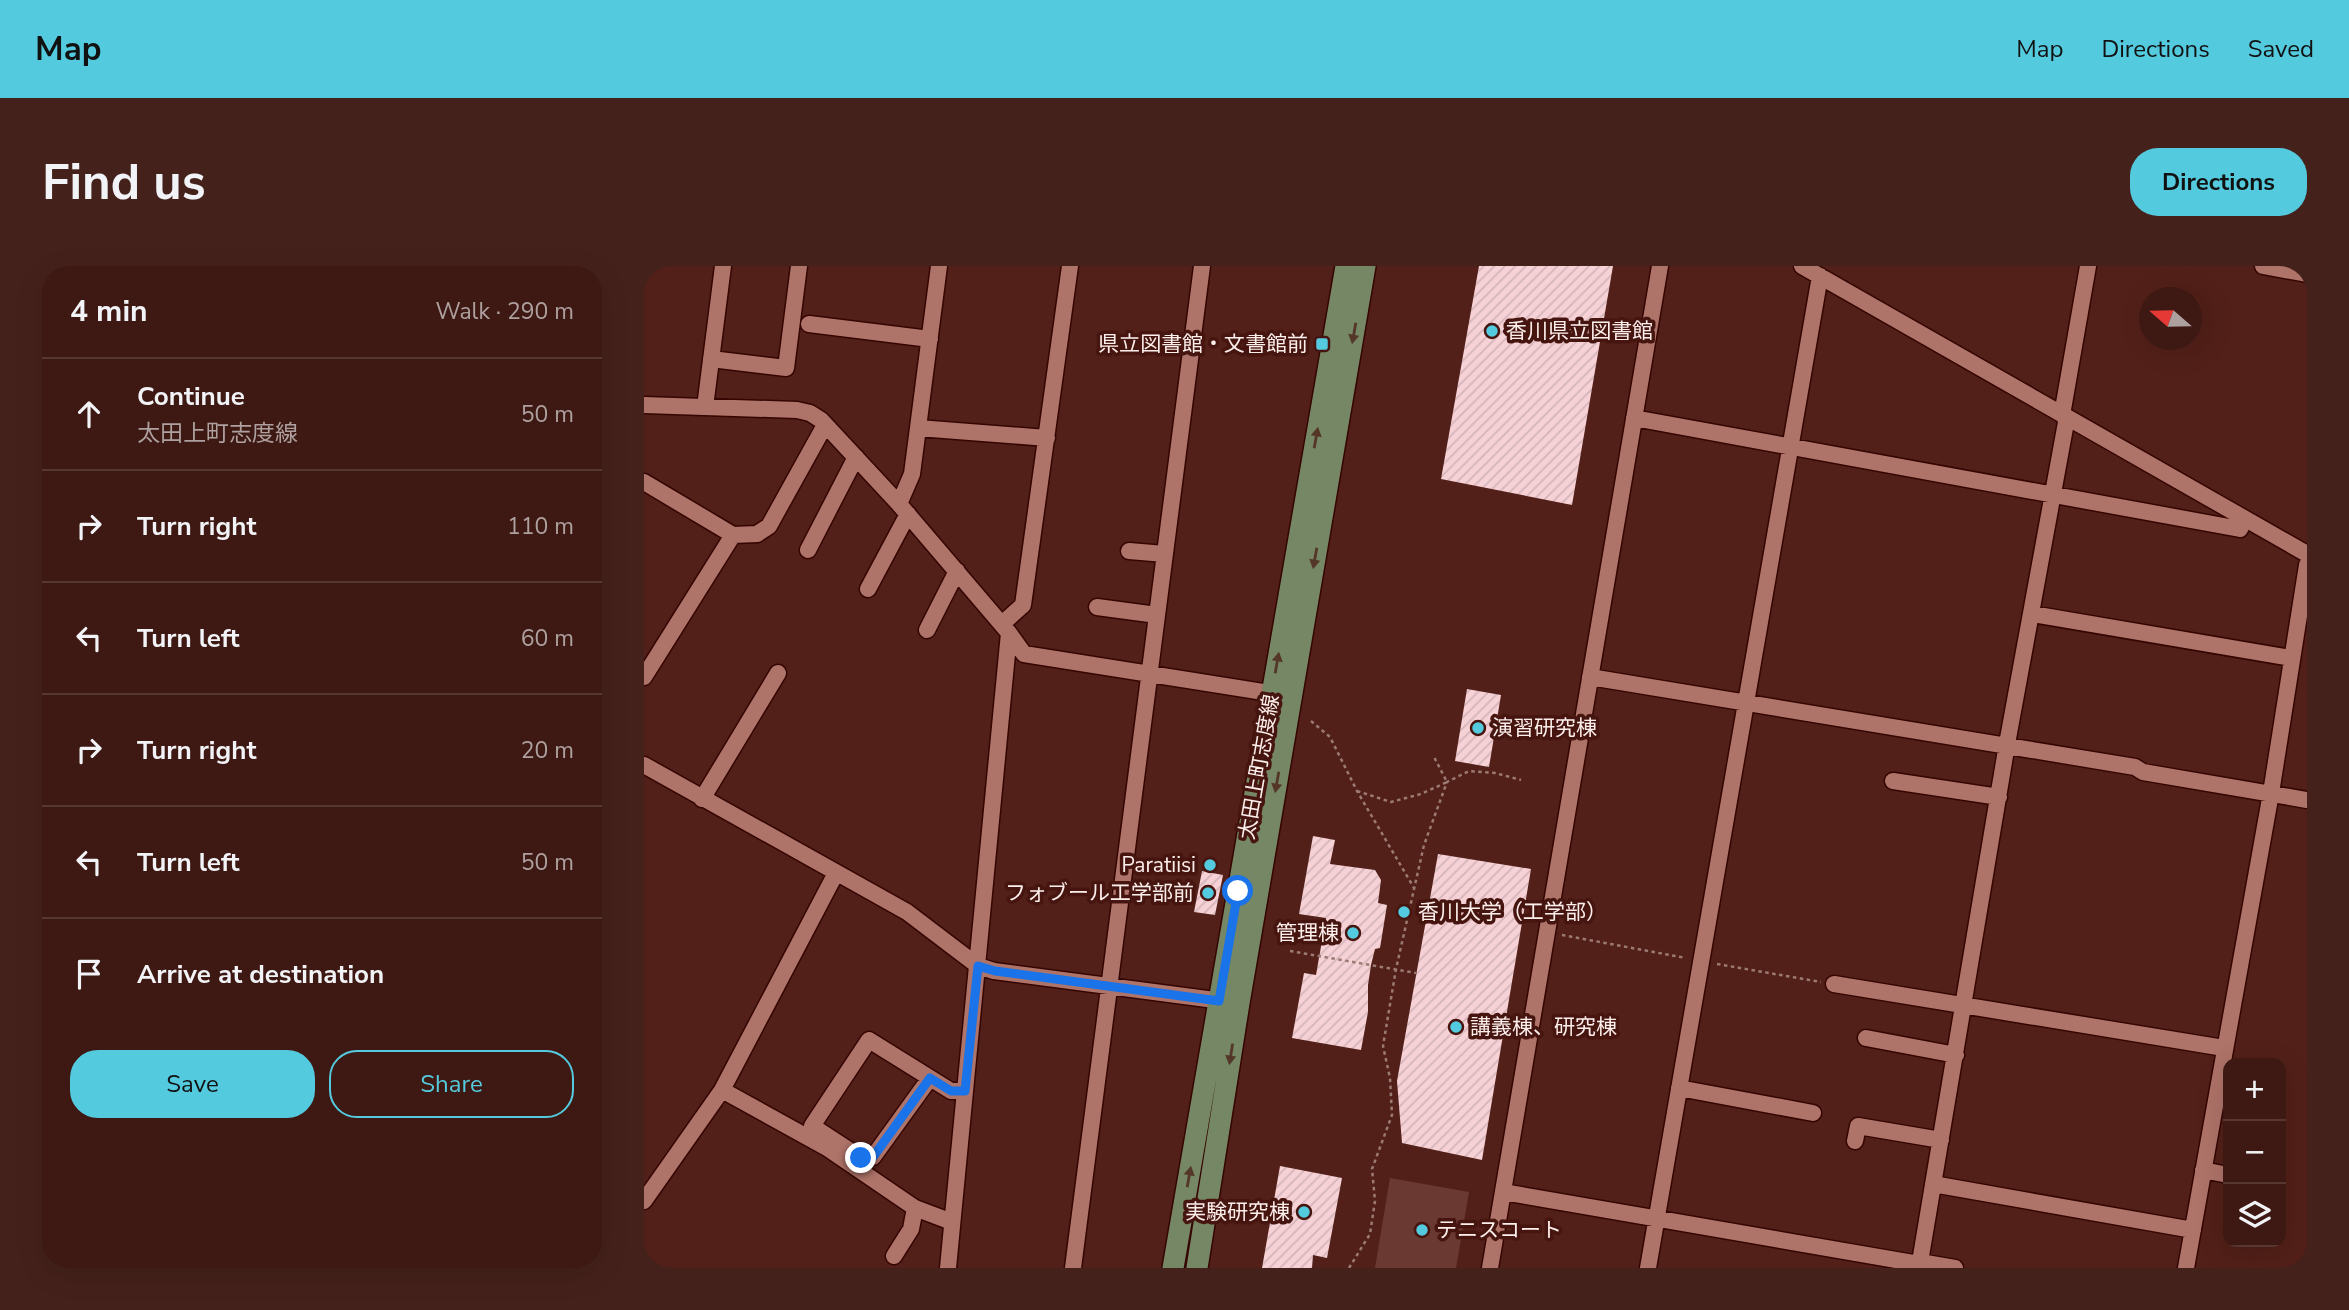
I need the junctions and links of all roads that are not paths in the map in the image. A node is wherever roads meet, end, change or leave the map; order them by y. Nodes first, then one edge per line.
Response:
1 (723, 266) edge
2 (799, 266) edge
3 (939, 266) edge
4 (1070, 266) edge
5 (1202, 266) edge
6 (1346, 266) edge
7 (1365, 266) edge
8 (1660, 266) edge
9 (2088, 266) edge
10 (2263, 266) edge
11 (1814, 270) edge
12 (2307, 274) edge
13 (809, 324) dead end
14 (930, 339) junction
15 (711, 359) junction
16 (644, 405) edge
17 (705, 407) junction
18 (2064, 416) junction
19 (1634, 418) junction
20 (825, 425) junction
21 (918, 428) junction
22 (1047, 438) junction
23 (1790, 446) junction
24 (856, 457) junction
25 (644, 482) edge
26 (2053, 495) junction
27 (904, 509) junction
28 (2245, 519) junction
29 (733, 535) junction
30 (808, 550) dead end
31 (1129, 551) dead end
32 (1165, 554) junction
33 (2307, 555) edge
34 (2307, 565) edge
35 (957, 571) junction
36 (868, 589) dead end
37 (1097, 607) dead end
38 (2032, 614) junction
39 (1157, 615) junction
40 (1005, 628) junction
41 (927, 630) dead end
42 (2291, 658) junction
43 (778, 673) dead end
44 (1150, 676) junction
45 (644, 677) edge
46 (1590, 677) junction
47 (1281, 695) junction
48 (1744, 703) junction
49 (2007, 744) junction
50 (644, 765) edge
51 (1893, 781) dead end
52 (2271, 793) junction
53 (1999, 797) junction
54 (702, 799) junction
55 (2307, 800) edge
56 (836, 873) junction
57 (978, 966) junction
58 (1835, 984) dead end
59 (1110, 986) junction
60 (1229, 1002) junction
61 (1964, 1006) junction
62 (1866, 1038) dead end
63 (2224, 1048) junction
64 (1956, 1055) junction
65 (930, 1078) junction
66 (1679, 1088) junction
67 (722, 1090) junction
68 (965, 1091) junction
69 (1813, 1113) dead end
70 (1941, 1140) junction
71 (1855, 1142) dead end
72 (2203, 1170) junction
73 (2223, 1174) edge
74 (1933, 1184) junction
75 (1503, 1192) junction
76 (644, 1201) edge
77 (915, 1208) junction
78 (1657, 1220) junction
79 (952, 1222) junction
80 (2193, 1230) junction
81 (894, 1256) dead end
82 (1919, 1265) edge
83 (948, 1268) edge
84 (1073, 1268) edge
85 (1173, 1268) edge
86 (1197, 1268) edge
87 (1490, 1268) edge
88 (1648, 1268) edge
89 (1955, 1268) edge
90 (2186, 1268) edge

1 - 15 street
2 - 15 street
3 - 14 street
4 - 22 street
5 - 32 street
47 -> 6 main road, 太田上町志度線
7 -> 47 main road, 太田上町志度線
8 - 19 street
9 - 18 street
10 - 12 street
11 - 18 street
11 - 23 street
13 - 14 street
14 - 21 street
15 - 17 street
16 - 17 street
17 - 20 street
18 - 26 street
18 - 28 street
19 - 23 street
19 - 46 street
20 - 24 street
20 - 29 street
21 - 22 street
21 - 27 street
22 - 40 street
23 - 26 street
23 - 48 street
24 - 27 street
24 - 30 street
25 - 29 street
26 - 28 street
26 - 38 street
27 - 35 street
27 - 36 street
28 - 33 street
29 - 45 street
31 - 32 street
32 - 39 street
34 - 42 street
35 - 40 street
35 - 41 street
37 - 39 street
38 - 42 street
38 - 49 street
39 - 44 street
40 - 44 street
40 - 57 street
42 - 52 street
43 - 54 street
44 - 47 street
44 - 59 street
46 - 48 street
46 - 75 street
47 - 60 main road, 太田上町志度線
48 - 49 street
48 - 66 street
49 - 52 street
49 - 53 street
50 - 54 street
51 - 53 street
52 - 55 street
52 - 63 street
53 - 61 street
54 - 56 street
56 - 57 street
56 - 67 street
57 - 59 street
57 - 68 street
58 - 61 street
59 - 60 street
59 - 84 street
85 -> 60 main road, 太田上町志度線
60 -> 86 main road, 太田上町志度線
61 - 63 street
61 - 64 street
62 - 64 street
63 - 72 street
64 - 70 street
65 - 65 street
65 - 68 street
66 - 69 street
66 - 78 street
67 - 76 street
67 - 77 street
68 - 79 street
70 - 71 street
70 - 74 street
72 - 73 street
72 - 80 street
74 - 80 street
74 - 82 street
75 - 78 street
75 - 87 street
77 - 79 street
77 - 81 street
78 - 82 street
78 - 88 street
79 - 83 street
80 - 90 street
82 - 89 street

